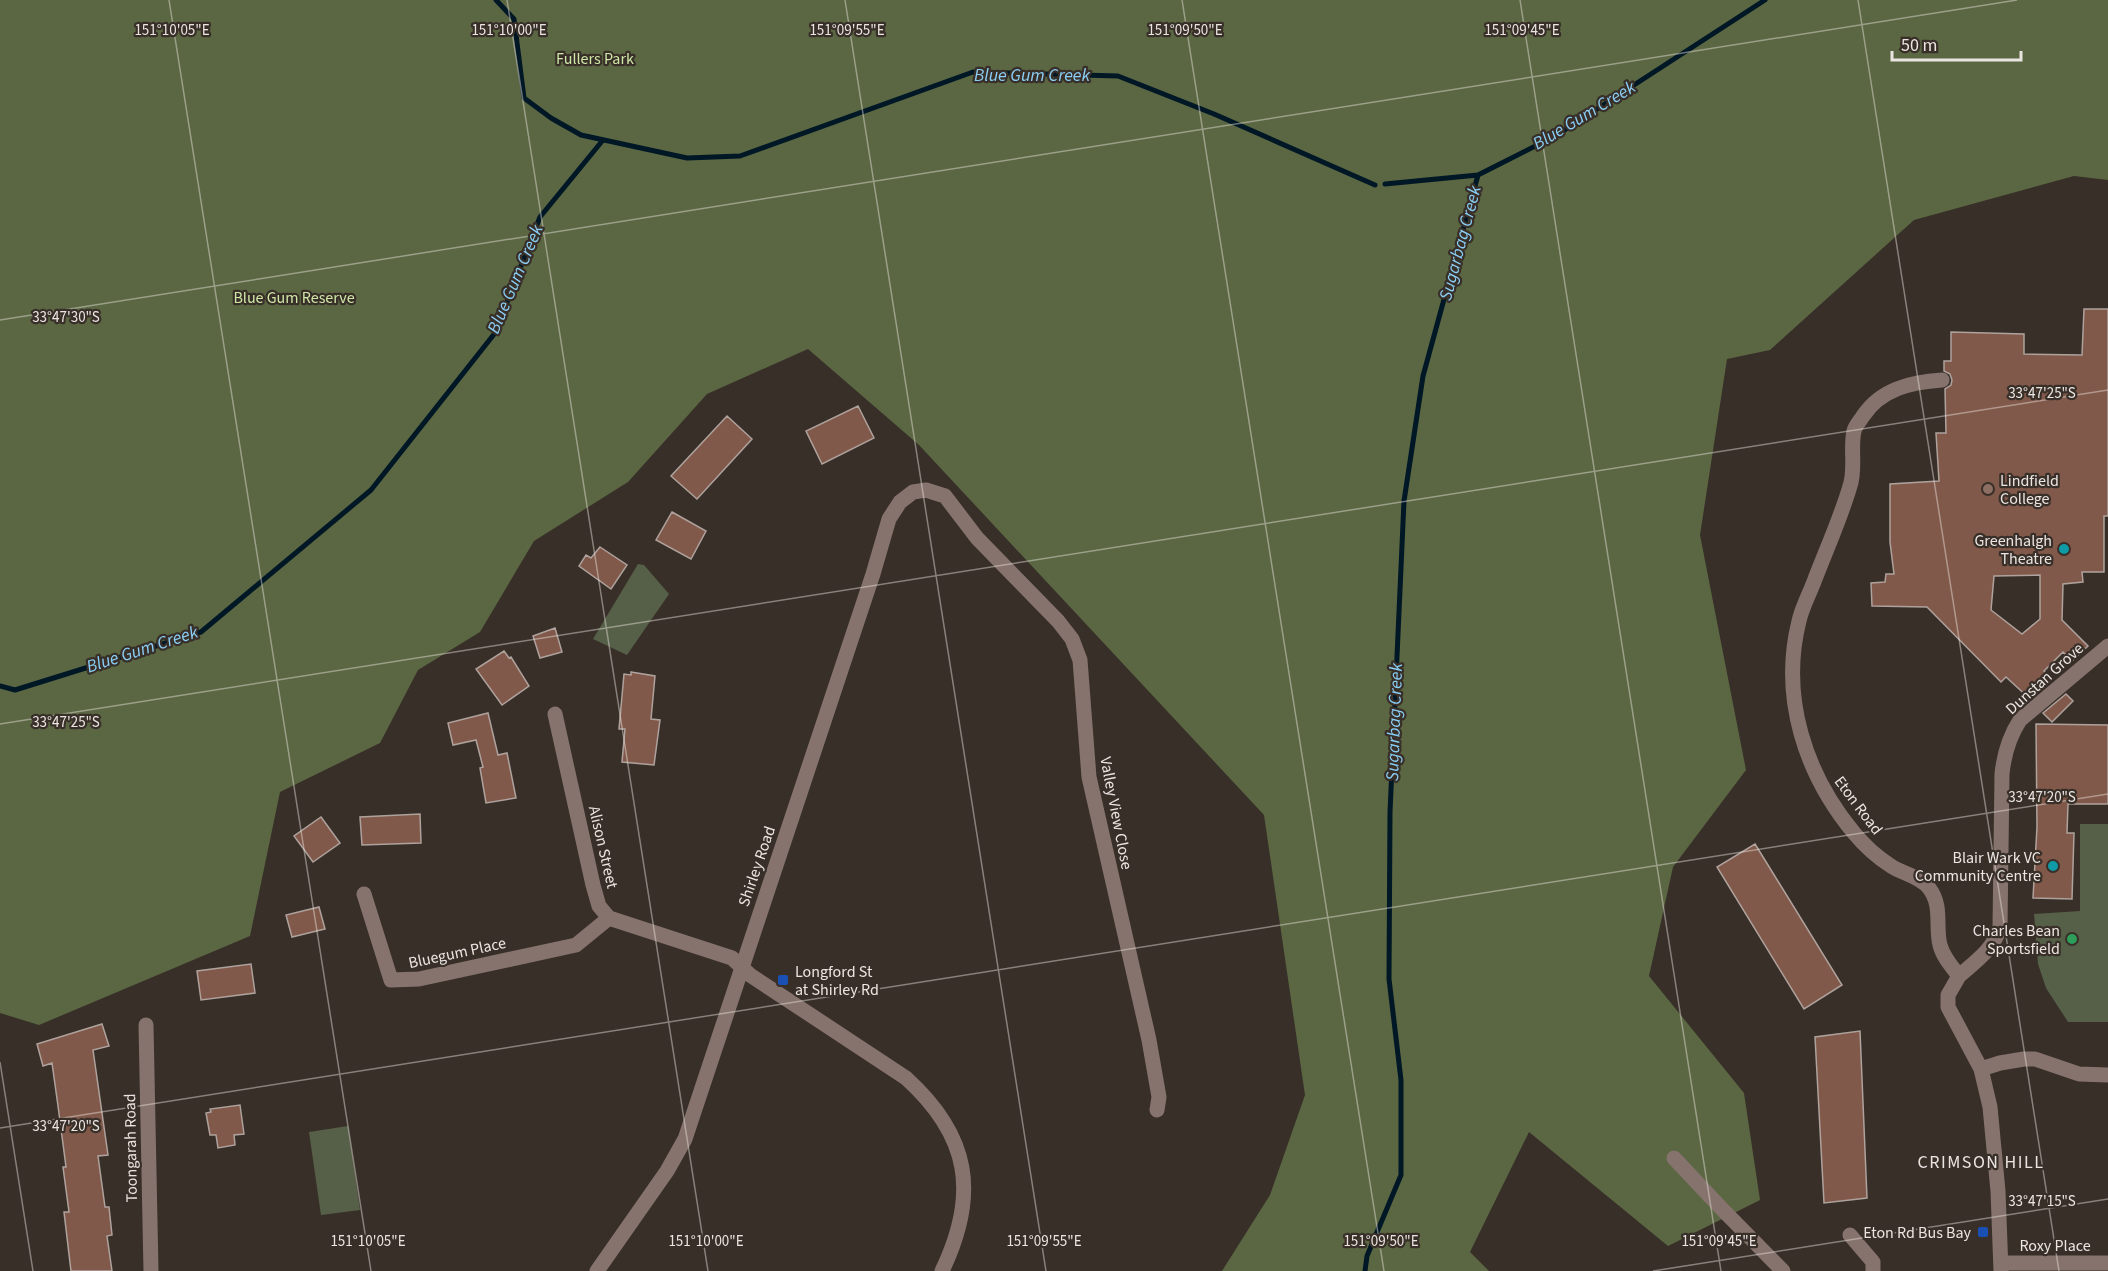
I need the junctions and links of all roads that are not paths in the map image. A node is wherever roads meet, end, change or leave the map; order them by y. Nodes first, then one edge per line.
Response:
1 (1942, 381) dead end
2 (945, 496) joint
3 (2108, 646) edge
4 (555, 714) dead end
5 (364, 894) dead end
6 (609, 918) junction
7 (741, 966) junction
8 (1959, 976) junction
9 (146, 1025) dead end
10 (1981, 1069) junction
11 (2108, 1075) edge
12 (1157, 1110) dead end
13 (1674, 1158) dead end
14 (1850, 1235) dead end
15 (2108, 1263) edge
16 (2001, 1267) edge
17 (151, 1271) edge
18 (597, 1271) edge
19 (942, 1271) edge
20 (1783, 1271) edge
21 (1873, 1271) edge

1 - 8 street, Eton Road
2 - 7 street, Shirley Road
2 - 12 street, Valley View Close
3 - 8 street, Dunstan Grove
4 - 6 street, Alison Street
5 - 6 street, Bluegum Place
6 - 7 street
7 - 18 street, Shirley Road
7 - 19 street
8 - 10 street
9 - 17 street, Toongarah Road
10 - 11 street
10 - 16 street
13 - 20 street
14 - 21 street
15 - 16 street, Roxy Place

